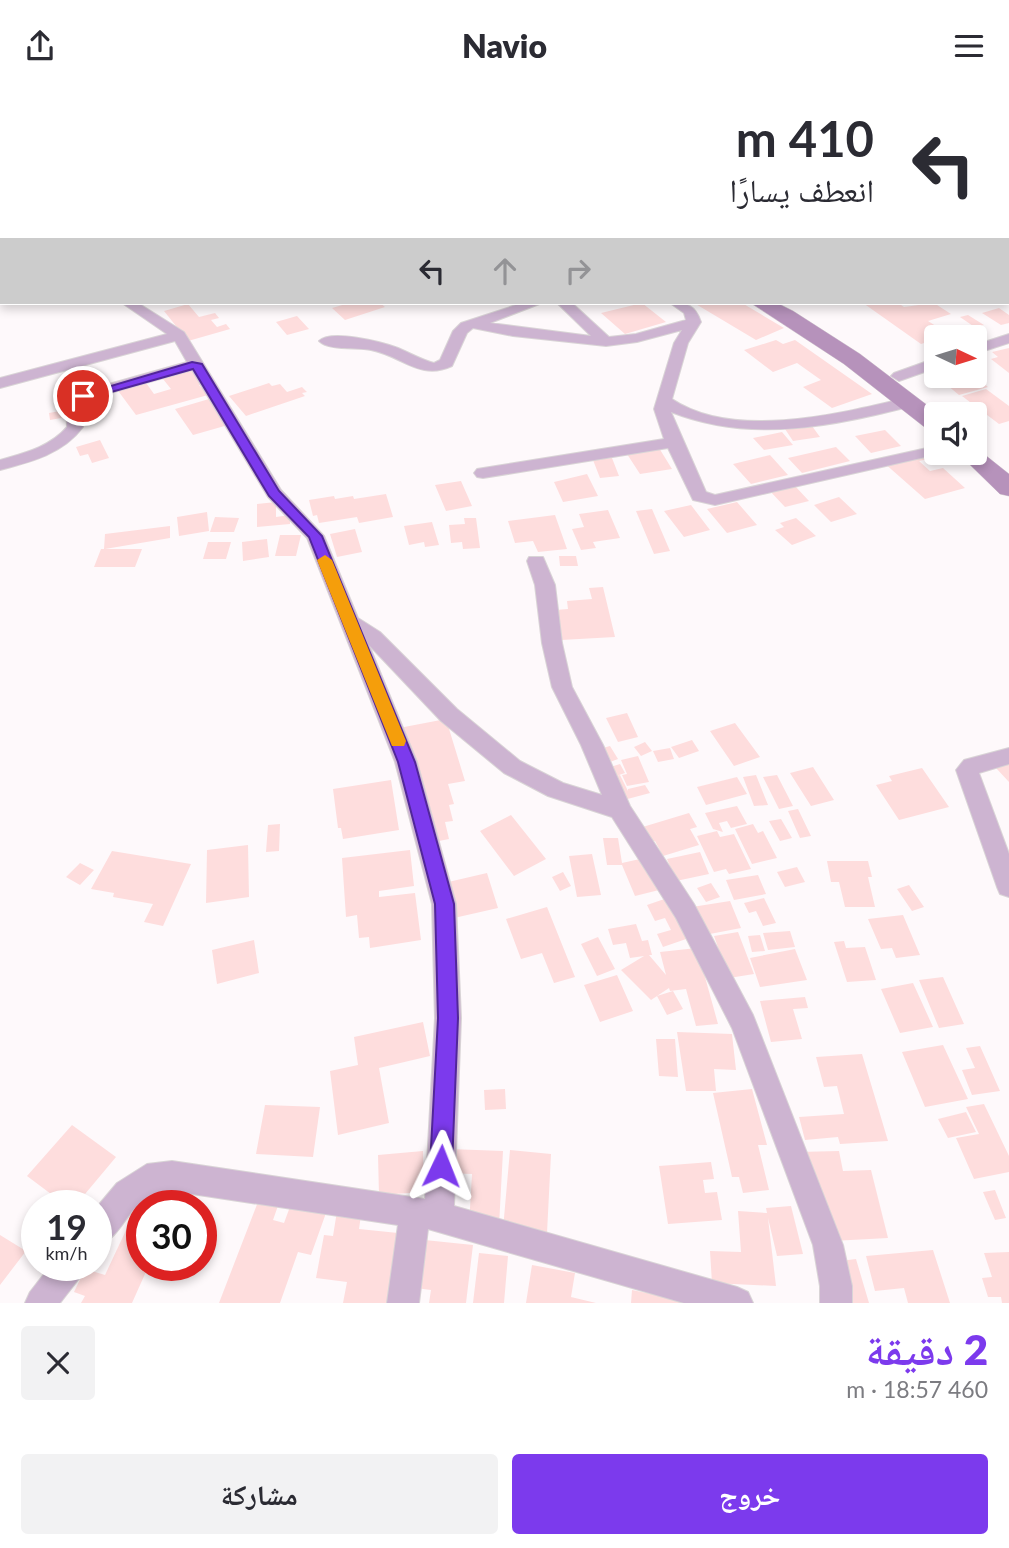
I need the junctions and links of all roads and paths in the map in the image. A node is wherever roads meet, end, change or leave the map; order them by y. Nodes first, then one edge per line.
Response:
1 (132, 305) edge
2 (529, 305) edge
3 (566, 305) edge
4 (680, 305) edge
5 (766, 305) edge
6 (802, 305) edge
7 (510, 311) junction
8 (694, 322) junction
9 (472, 324) junction
10 (179, 335) junction
11 (536, 335) junction
12 (1009, 338) edge
13 (326, 341) dead end
14 (606, 342) junction
15 (987, 346) edge
16 (196, 364) junction
17 (924, 367) edge
18 (899, 376) junction
19 (0, 383) edge
20 (664, 400) junction
21 (910, 402) junction
22 (932, 402) edge
23 (924, 414) edge
24 (674, 443) junction
25 (987, 446) edge
26 (924, 454) edge
27 (0, 465) edge
28 (983, 465) edge
29 (1009, 466) edge
30 (483, 473) dead end
31 (1009, 488) edge
32 (536, 561) dead end
33 (350, 622) junction
34 (1009, 756) edge
35 (620, 810) junction
36 (1009, 887) edge
37 (112, 1212) edge
38 (427, 1214) junction
39 (58, 1281) edge
40 (41, 1303) edge
41 (403, 1303) edge
42 (737, 1303) edge
43 (836, 1303) edge

1 - 10 street
2 - 7 street
3 - 14 street
4 - 8 street
5 - 21 main road
6 - 18 main road
7 - 9 street
7 - 11 street
8 - 14 street
8 - 20 street
9 - 11 street
9 - 13 street
10 - 16 street
10 - 19 street
11 - 14 street
12 - 15 street
16 - 27 street
16 - 33 street
17 - 18 street
18 - 22 main road
20 - 21 street
20 - 24 street
21 - 23 main road
24 - 26 street
24 - 30 street
25 - 29 main road
28 - 31 main road
32 - 35 street
33 - 35 street
33 - 38 street
34 - 36 street
35 - 43 street
37 - 38 street
38 - 41 street
38 - 42 street
39 - 40 street

